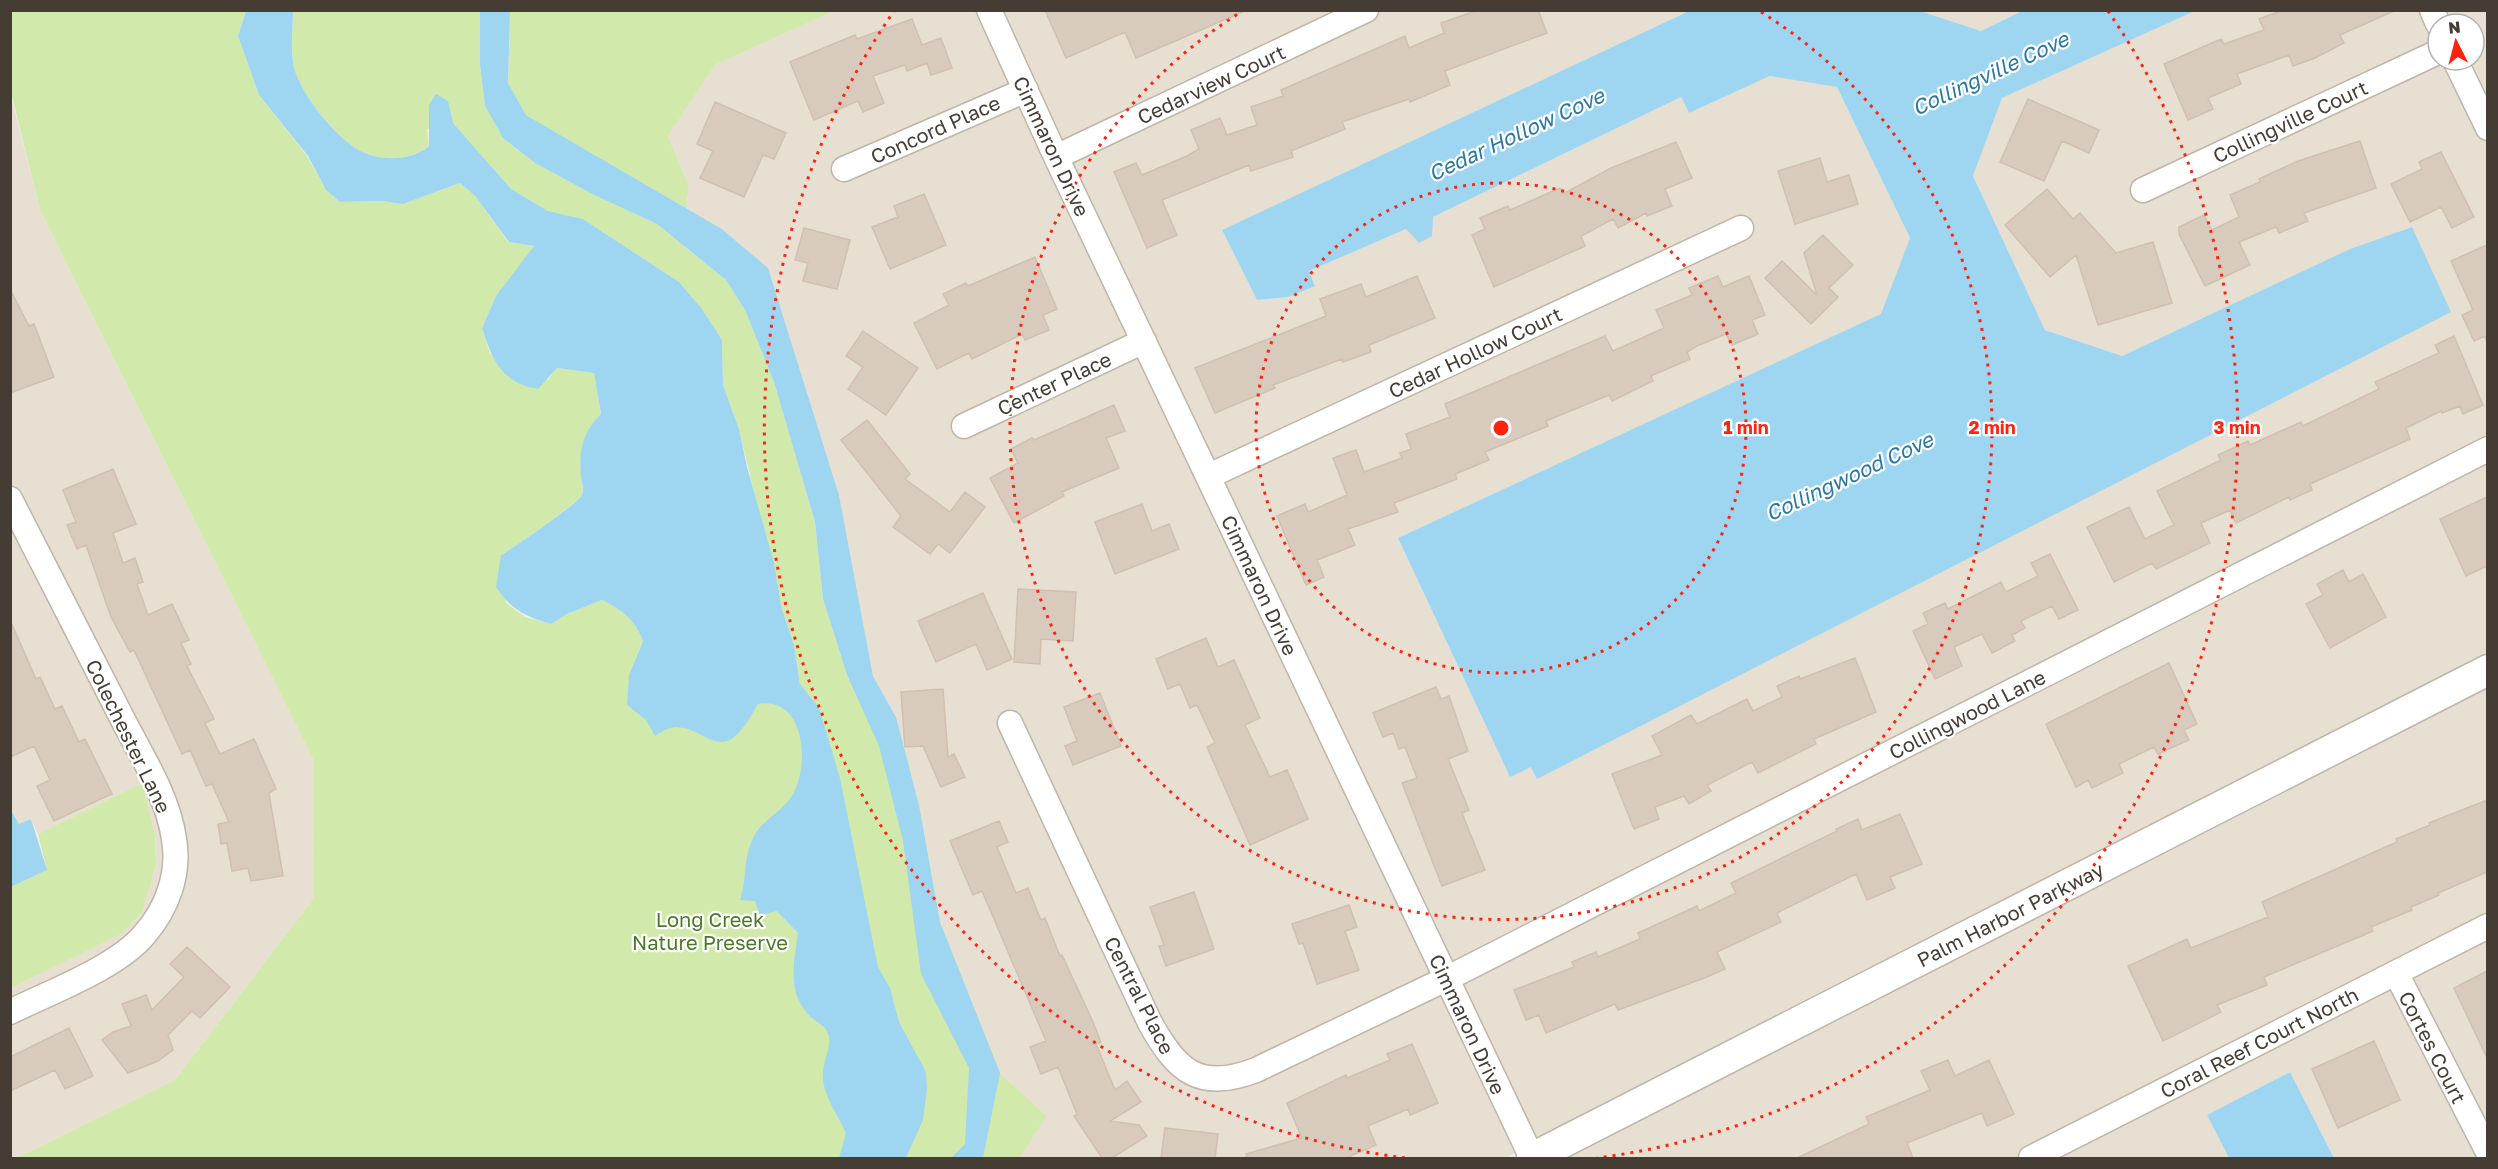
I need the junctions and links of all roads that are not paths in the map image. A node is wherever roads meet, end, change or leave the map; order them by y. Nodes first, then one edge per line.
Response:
1 (989, 10) edge
2 (1366, 10) edge
3 (2426, 58) edge
4 (2461, 72) edge
5 (1026, 90) junction
6 (2487, 128) edge
7 (1056, 157) junction
8 (844, 169) dead end
9 (2143, 190) dead end
10 (1741, 228) dead end
11 (1144, 341) junction
12 (963, 426) dead end
13 (2487, 449) edge
14 (1209, 476) junction
15 (10, 499) edge
16 (2487, 670) edge
17 (1010, 723) dead end
18 (2487, 926) edge
19 (2396, 973) junction
20 (1446, 979) junction
21 (10, 1011) edge
22 (2067, 1150) edge
23 (2487, 1152) edge
24 (1532, 1158) edge
25 (2031, 1158) edge

1 - 5 street, Cimmaron Drive
2 - 7 street, Cedarview Court
3 - 9 street, Collingville Court
4 - 6 street
5 - 7 street, Cimmaron Drive
5 - 8 street, Concord Place
7 - 11 street, Cimmaron Drive
10 - 14 street, Cedar Hollow Court
11 - 12 street, Center Place
11 - 14 street, Cimmaron Drive
13 - 20 street, Collingwood Lane
14 - 20 street, Cimmaron Drive
15 - 21 street, Colechester Lane
16 - 24 street, Palm Harbor Parkway
17 - 20 street, Central Place
18 - 19 street, Coral Reef Court North
19 - 22 street, Coral Reef Court North
19 - 23 street, Cortes Court
20 - 24 street, Cimmaron Drive
22 - 25 street, Coral Reef Court North

